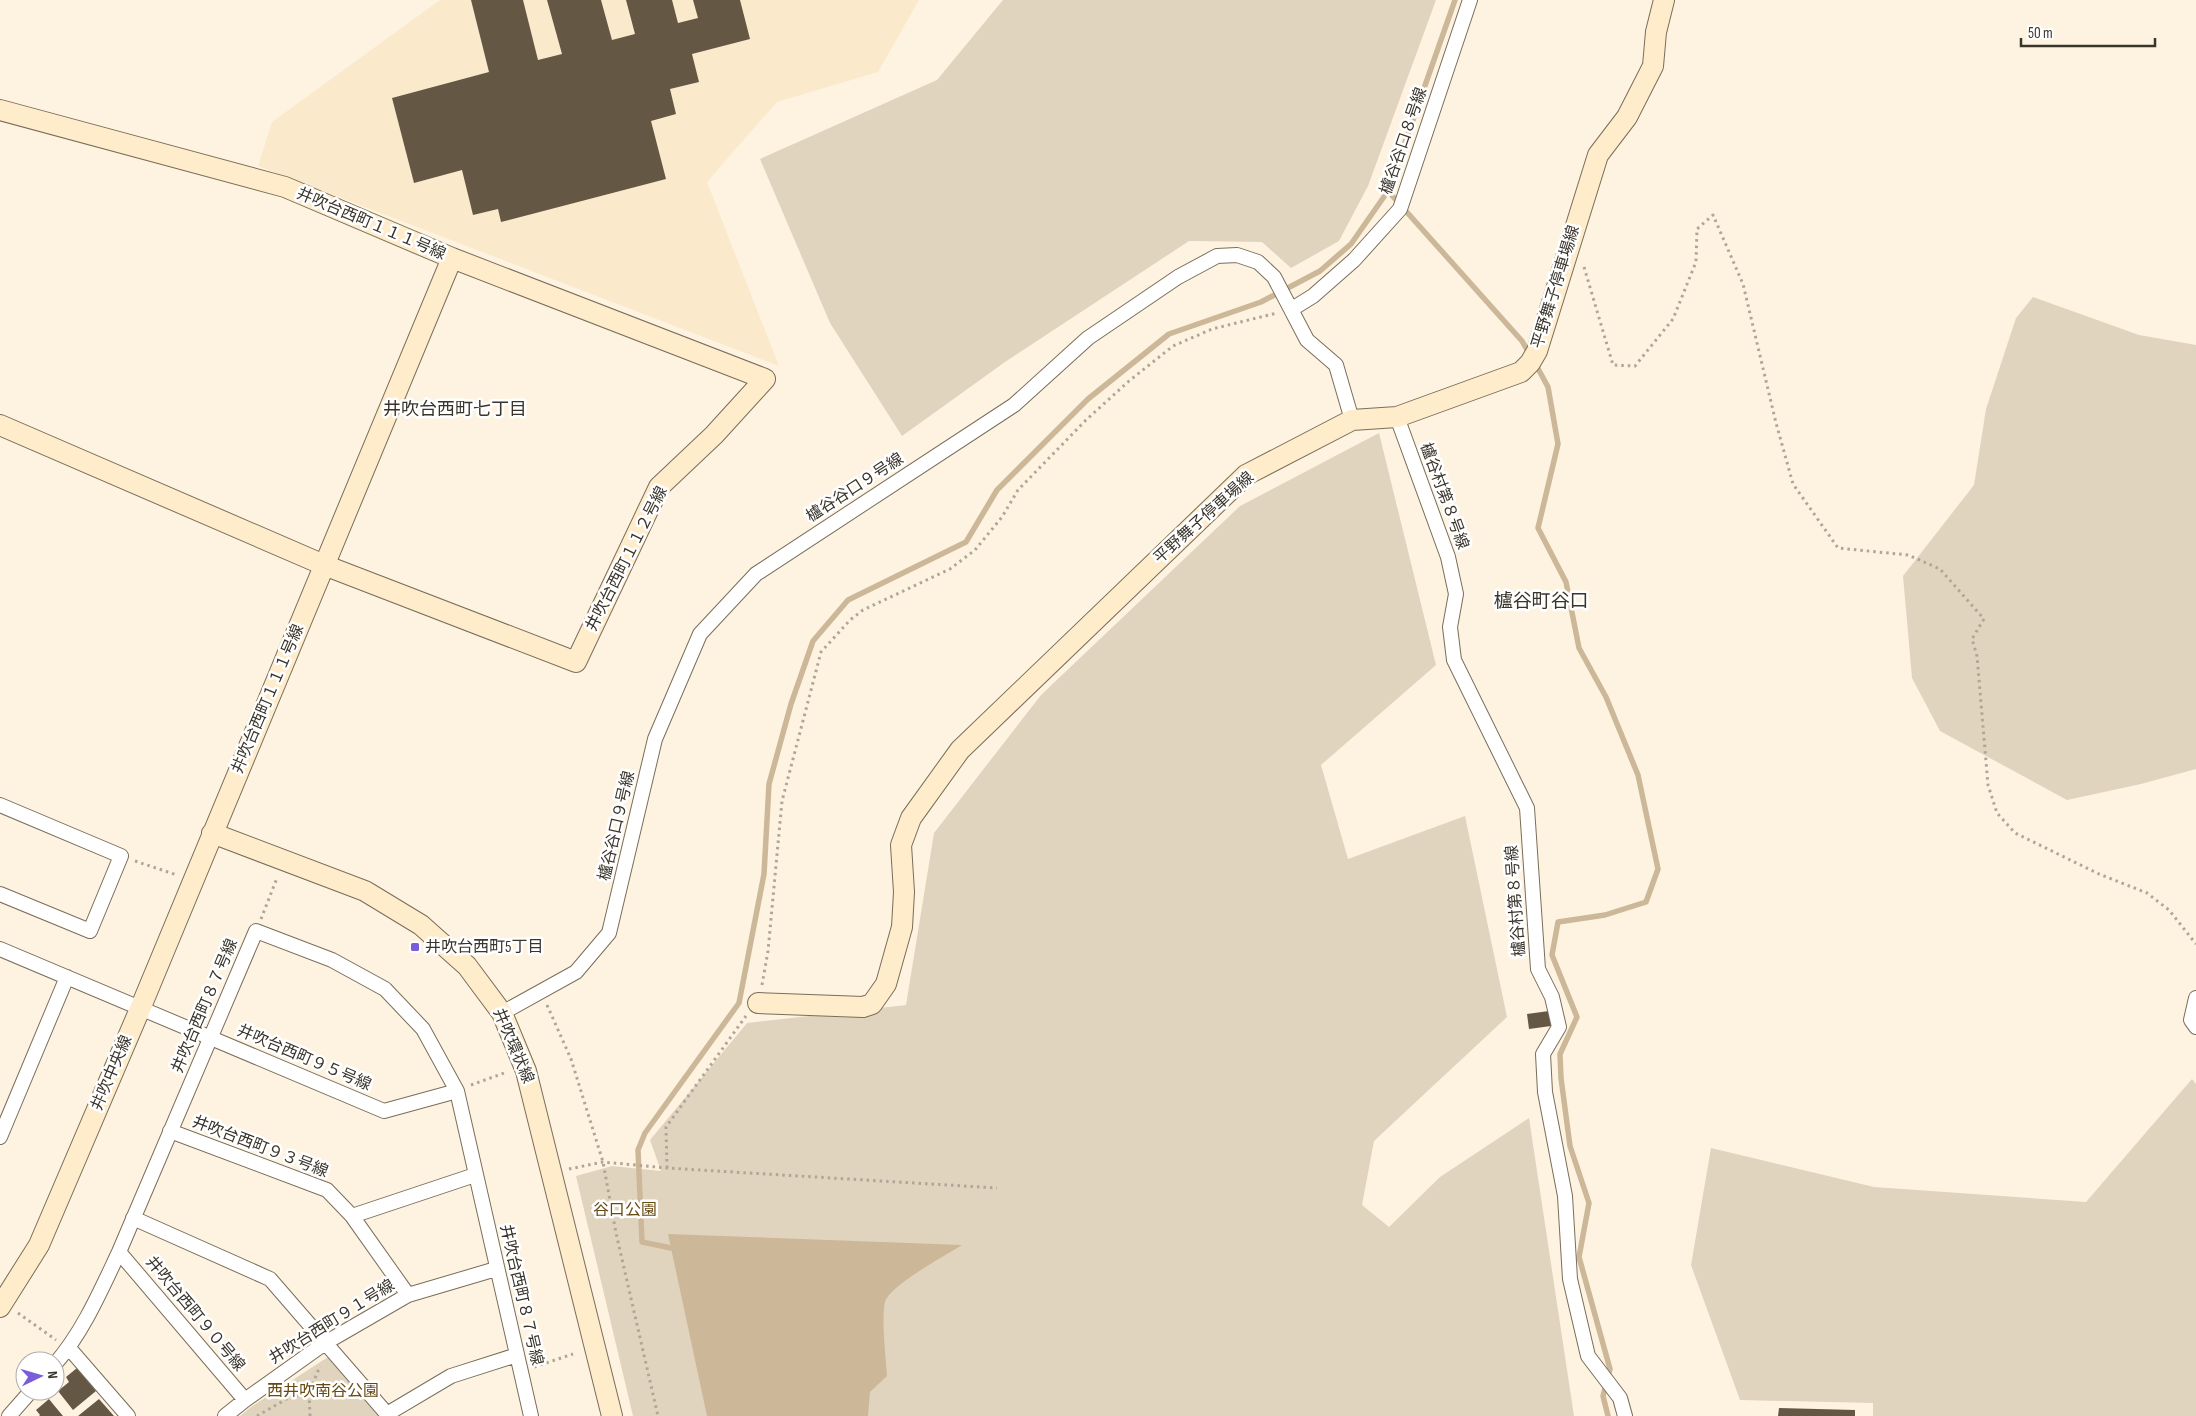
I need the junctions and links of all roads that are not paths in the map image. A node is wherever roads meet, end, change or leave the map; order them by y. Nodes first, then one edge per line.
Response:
1 (1470, 0) edge
2 (1664, 0) edge
3 (0, 110) edge
4 (452, 258) junction
5 (1292, 309) junction
6 (1397, 417) junction
7 (1352, 420) junction
8 (0, 425) edge
9 (324, 565) junction
10 (0, 805) edge
11 (212, 833) junction
12 (0, 894) edge
13 (0, 949) edge
14 (67, 977) junction
15 (2196, 998) edge
16 (758, 1003) road end
17 (140, 1009) junction
18 (502, 1013) junction
19 (2196, 1027) edge
20 (211, 1038) junction
21 (456, 1090) junction
22 (170, 1131) junction
23 (0, 1137) edge
24 (475, 1175) junction
25 (352, 1216) junction
26 (133, 1218) junction
27 (119, 1252) junction
28 (496, 1269) junction
29 (408, 1295) junction
30 (2, 1305) edge
31 (327, 1345) junction
32 (69, 1348) junction
33 (65, 1353) edge
34 (516, 1355) junction
35 (245, 1400) junction
36 (22, 1401) edge
37 (9, 1416) edge
38 (128, 1416) edge
39 (226, 1416) edge
40 (531, 1416) edge
41 (612, 1416) edge
42 (1625, 1416) edge

1 - 5 street, 櫨谷谷口８号線
2 - 6 street, 平野舞子停車場線
3 - 4 street, 井吹台西町１１１号線
4 - 9 street, 井吹台西町１１１号線
4 - 9 street, 井吹台西町１１２号線
5 - 7 street, 櫨谷谷口９号線
5 - 18 street, 櫨谷谷口９号線
6 - 7 street, 平野舞子停車場線
6 - 42 street, 櫨谷村第８号線
7 - 16 street, 平野舞子停車場線
8 - 9 street
9 - 11 street, 井吹台西町１１１号線
10 - 12 street
11 - 17 street, 井吹中央線
11 - 18 street, 井吹環状線
13 - 14 street, 井吹台西町９５号線
14 - 17 street, 井吹台西町９５号線
14 - 23 street
15 - 19 street
17 - 20 street, 井吹台西町９５号線
17 - 30 street, 井吹中央線
18 - 41 street, 井吹環状線
20 - 21 street, 井吹台西町９５号線
20 - 21 street, 井吹台西町８７号線
20 - 22 street, 井吹台西町８７号線
21 - 24 street, 井吹台西町８７号線
22 - 25 street, 井吹台西町９３号線
22 - 26 street, 井吹台西町８７号線
24 - 25 street
24 - 28 street, 井吹台西町８７号線
25 - 29 street, 井吹台西町９３号線
26 - 27 street, 井吹台西町８７号線
26 - 31 street
27 - 32 street, 井吹台西町８７号線
27 - 35 street, 井吹台西町９０号線
28 - 29 street, 井吹台西町９１号線
28 - 34 street, 井吹台西町８７号線
29 - 31 street, 井吹台西町９１号線
31 - 34 street
31 - 35 street, 井吹台西町９１号線
32 - 33 street, 井吹台西町８７号線
32 - 38 street
34 - 40 street, 井吹台西町８７号線
35 - 39 street, 井吹台西町９１号線
36 - 37 street

